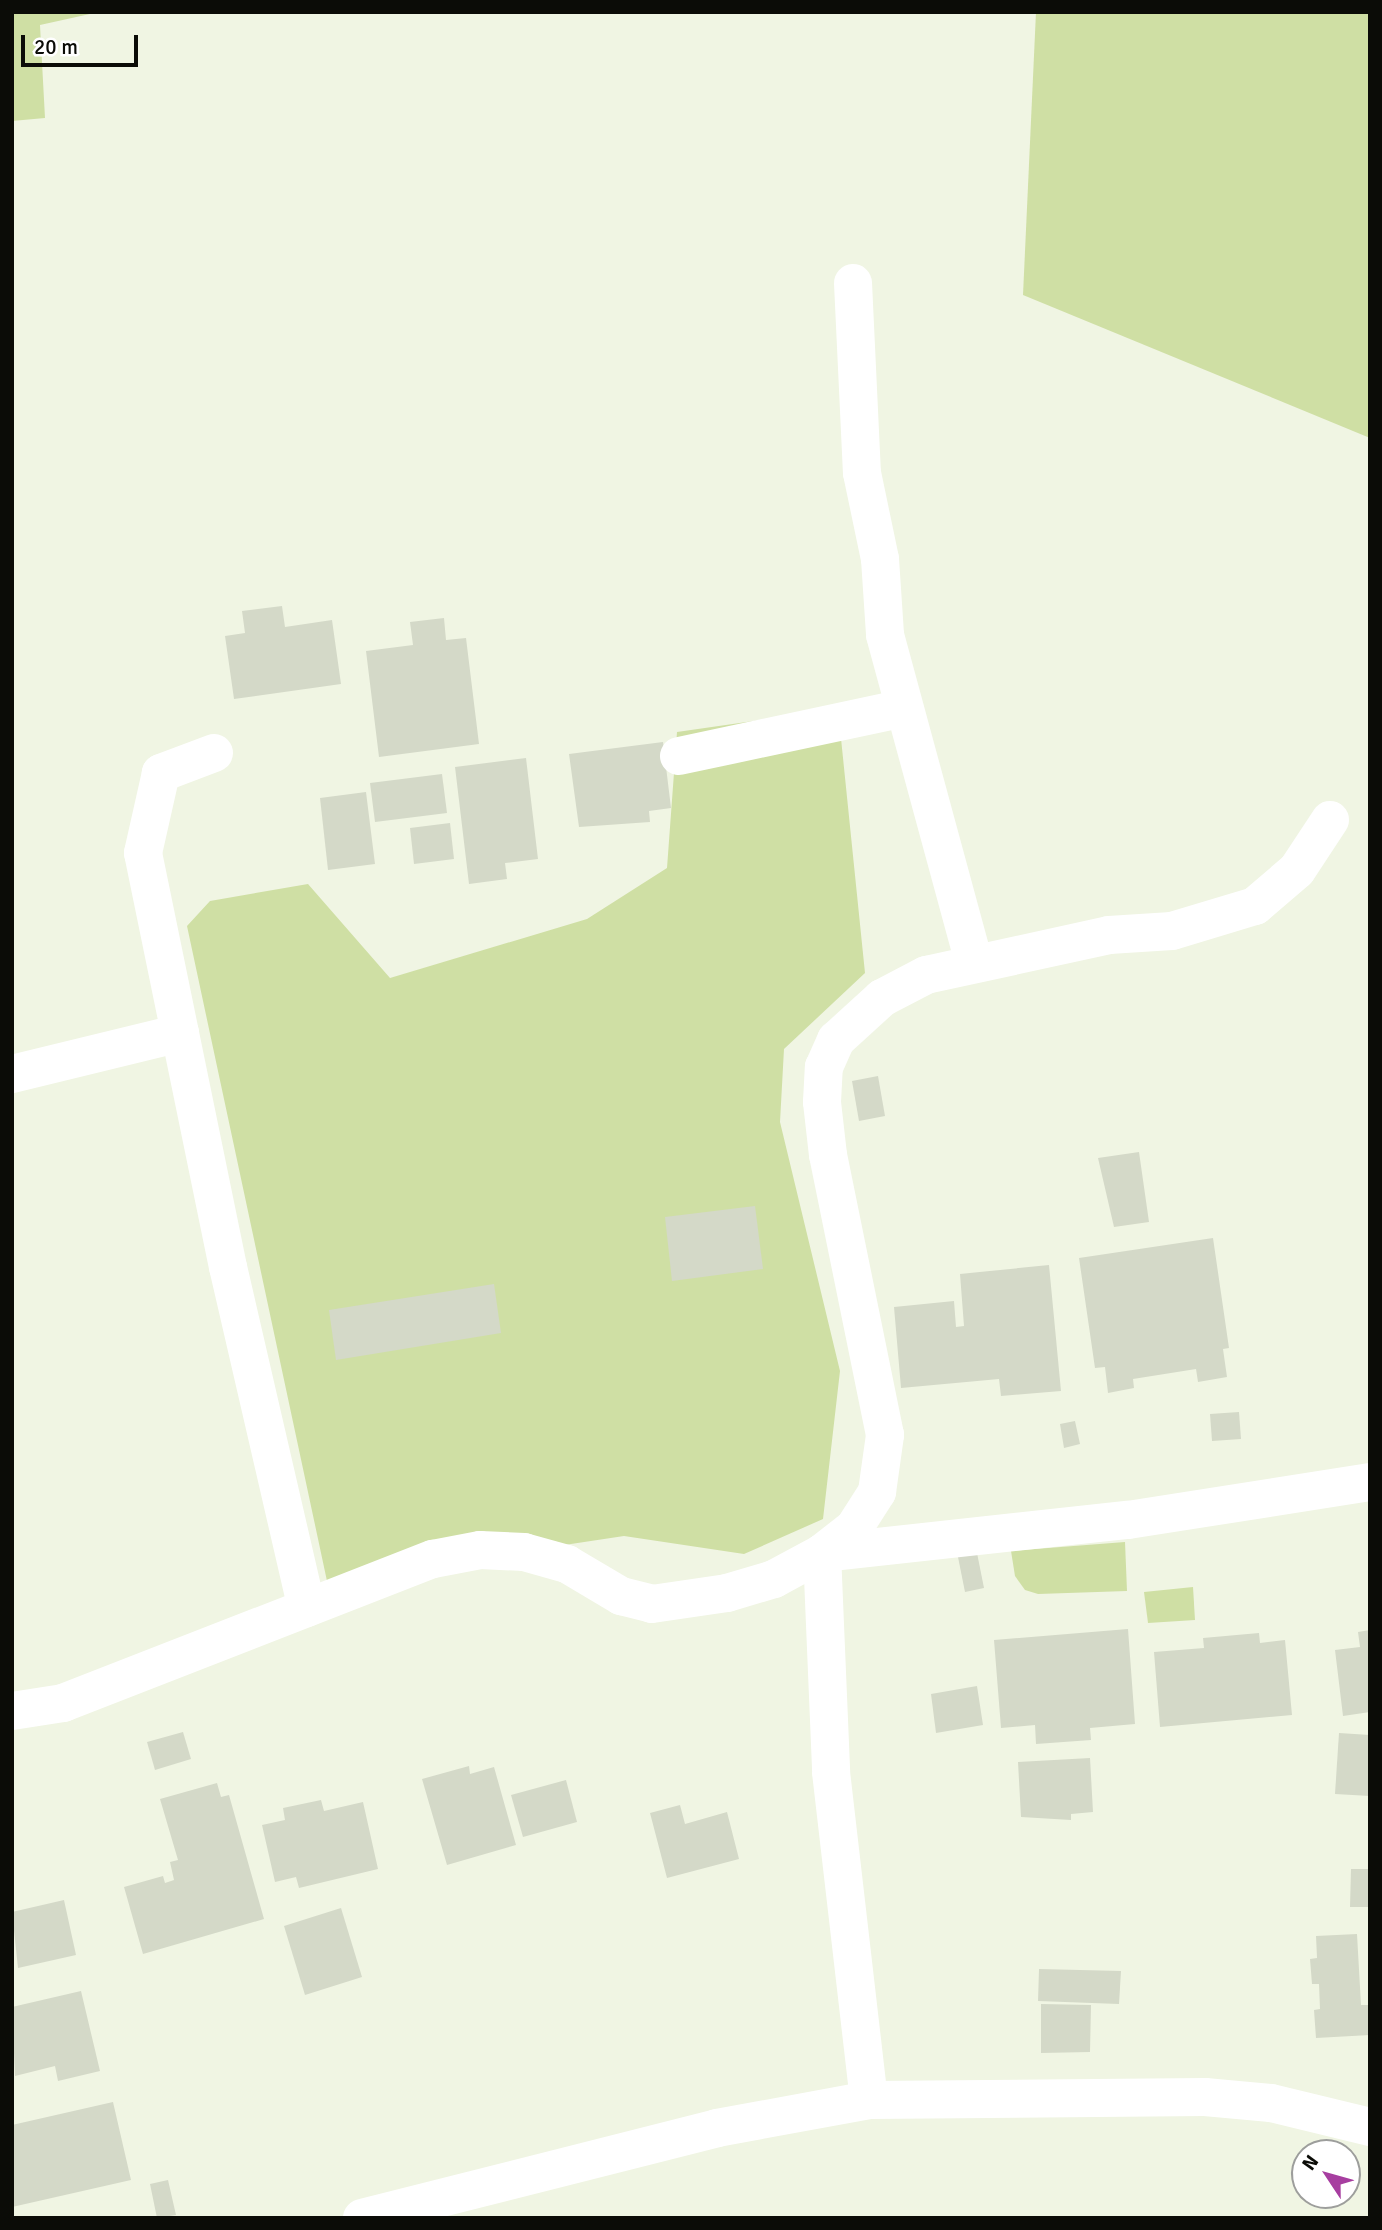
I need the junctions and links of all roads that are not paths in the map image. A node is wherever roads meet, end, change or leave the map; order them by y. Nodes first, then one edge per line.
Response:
1 (853, 283) dead end
2 (904, 708) junction
3 (214, 753) dead end
4 (679, 756) dead end
5 (1330, 820) dead end
6 (974, 962) junction
7 (180, 1033) junction
8 (12, 1074) edge
9 (1370, 1482) edge
10 (822, 1553) junction
11 (307, 1608) junction
12 (12, 1711) edge
13 (869, 2100) junction
14 (1370, 2127) edge
15 (362, 2218) edge

1 - 2 street
2 - 4 street
2 - 6 street
3 - 7 street
5 - 6 street
6 - 10 street
7 - 8 street
7 - 11 street
9 - 10 street
10 - 11 street
10 - 13 street
11 - 12 street
13 - 14 street
13 - 15 street

